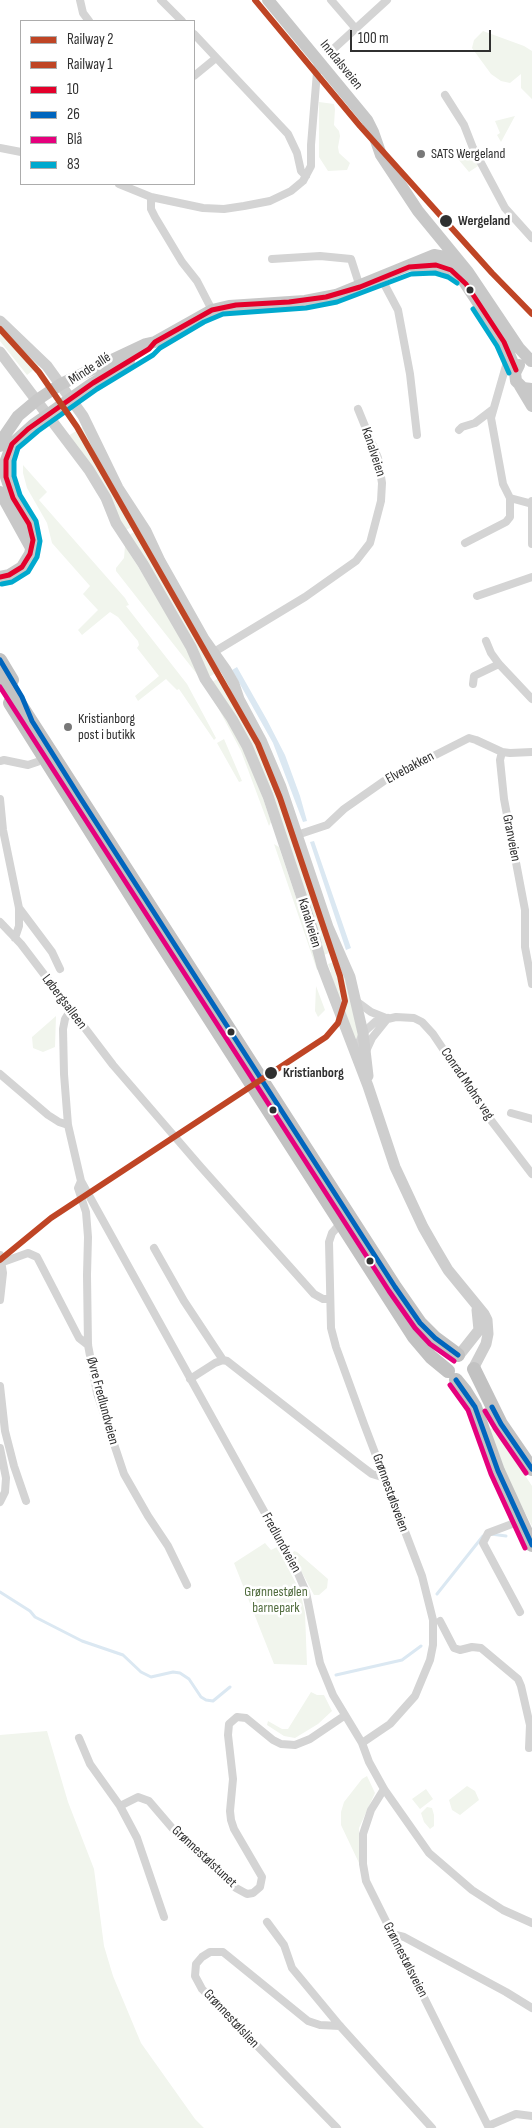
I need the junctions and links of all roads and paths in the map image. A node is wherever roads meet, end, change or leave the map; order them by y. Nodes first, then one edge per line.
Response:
1 (80, 0) edge
2 (161, 0) edge
3 (268, 0) edge
4 (331, 0) edge
5 (387, 0) edge
6 (88, 20) edge
7 (181, 20) edge
8 (356, 29) junction
9 (195, 35) edge
10 (323, 56) junction
11 (216, 58) junction
12 (195, 75) edge
13 (445, 95) dead end
14 (0, 148) edge
15 (20, 152) edge
16 (306, 176) junction
17 (122, 185) edge
18 (151, 196) junction
19 (532, 238) edge
20 (272, 259) dead end
21 (409, 267) junction
22 (468, 272) junction
23 (382, 278) junction
24 (360, 287) junction
25 (212, 310) junction
26 (0, 322) edge
27 (155, 342) junction
28 (0, 352) edge
29 (532, 361) edge
30 (511, 366) junction
31 (62, 384) junction
32 (526, 388) edge
33 (72, 399) junction
34 (37, 400) junction
35 (532, 406) edge
36 (493, 408) junction
37 (358, 409) dead end
38 (48, 415) junction
39 (459, 430) dead end
40 (417, 435) dead end
41 (0, 446) edge
42 (0, 492) edge
43 (510, 498) junction
44 (532, 502) edge
45 (465, 543) dead end
46 (532, 544) edge
47 (31, 548) junction
48 (0, 577) edge
49 (532, 577) edge
50 (477, 596) dead end
51 (486, 641) dead end
52 (214, 652) junction
53 (0, 660) edge
54 (499, 664) junction
55 (0, 673) edge
56 (473, 684) dead end
57 (0, 685) edge
58 (0, 696) edge
59 (532, 699) edge
60 (17, 715) junction
61 (32, 721) junction
62 (502, 752) junction
63 (532, 752) edge
64 (0, 761) edge
65 (37, 762) dead end
66 (0, 799) edge
67 (298, 835) junction
68 (19, 908) junction
69 (0, 922) edge
70 (16, 938) junction
71 (60, 969) dead end
72 (532, 984) edge
73 (356, 1001) junction
74 (70, 1011) junction
75 (388, 1018) junction
76 (363, 1033) junction
77 (236, 1051) junction
78 (360, 1051) junction
79 (0, 1074) edge
80 (276, 1113) junction
81 (511, 1113) dead end
82 (532, 1118) edge
83 (68, 1125) junction
84 (532, 1174) edge
85 (81, 1180) junction
86 (341, 1223) junction
87 (154, 1248) dead end
88 (1, 1259) edge
89 (330, 1299) junction
90 (0, 1300) edge
91 (473, 1302) junction
92 (88, 1345) junction
93 (459, 1354) junction
94 (223, 1360) junction
95 (474, 1368) junction
96 (452, 1376) junction
97 (190, 1379) junction
98 (0, 1386) edge
99 (2, 1433) edge
100 (0, 1448) edge
101 (532, 1470) edge
102 (385, 1478) junction
103 (26, 1501) dead end
104 (0, 1502) edge
105 (512, 1524) dead end
106 (532, 1544) edge
107 (187, 1585) dead end
108 (520, 1612) dead end
109 (440, 1621) dead end
110 (344, 1716) junction
111 (79, 1738) dead end
112 (362, 1743) junction
113 (529, 1748) dead end
114 (384, 1790) junction
115 (120, 1806) junction
116 (164, 1917) dead end
117 (267, 1922) dead end
118 (532, 1923) edge
119 (392, 1934) junction
120 (532, 2008) edge
121 (340, 2026) junction
122 (532, 2116) edge
123 (489, 2127) edge
124 (337, 2128) edge
125 (432, 2128) edge

1 - 6 street
2 - 7 street
3 - 10 main road, Inndalsveien
4 - 8 street
5 - 8 street
8 - 10 street
9 - 11 street
10 - 16 street
10 - 22 main road, Inndalsveien
11 - 12 street
11 - 16 street
13 - 19 street
14 - 15 street
16 - 18 street
17 - 18 street
18 - 25 street
20 - 24 street
21 - 22 main road, Minde allé
21 - 23 main road, Minde allé
21 - 30 main road, Minde allé
22 - 29 main road, Inndalsveien
23 - 24 main road, Minde allé
23 - 40 street
24 - 25 main road, Minde allé
25 - 27 main road, Minde allé
26 - 31 main road, Kanalveien
27 - 31 main road, Minde allé
27 - 33 main road, Minde allé
28 - 34 main road, Kanalveien
29 - 30 main road
30 - 32 main road, Minde allé
30 - 36 street
31 - 33 main road, Kanalveien
31 - 34 main road, Minde allé
32 - 35 main road, Minde allé
33 - 38 main road, Minde allé
33 - 52 main road, Kanalveien
34 - 38 main road, Kanalveien
34 - 41 main road, Minde allé
36 - 39 street
36 - 43 street
37 - 52 street, Kanalveien
38 - 47 main road, Minde allé
38 - 78 main road, Kanalveien
42 - 47 main road
43 - 44 street
43 - 45 street
44 - 46 street
47 - 48 main road
49 - 50 street
51 - 54 street
52 - 67 main road, Kanalveien
53 - 61 highway
54 - 56 street
54 - 59 street
55 - 61 highway
57 - 60 highway
58 - 60 highway
60 - 77 highway
61 - 77 highway
62 - 63 street, Elvebakken
62 - 67 street, Elvebakken
62 - 72 street, Granveien
64 - 65 street
66 - 68 street
67 - 73 main road, Kanalveien
68 - 70 street
68 - 71 street, Løbergsalleen
69 - 70 street, Løbergsalleen
70 - 74 street, Løbergsalleen
73 - 75 street, Conrad Mohrs veg
73 - 76 main road, Kanalveien
74 - 83 street, Fredlundveien
74 - 89 street, Løbergsalleen
75 - 76 street, Conrad Mohrs veg
75 - 78 street
75 - 84 street, Conrad Mohrs veg
76 - 78 main road, Kanalveien
77 - 80 highway
78 - 91 main road, Kanalveien
79 - 83 street
80 - 86 highway
80 - 93 highway
81 - 82 street
83 - 85 street, Fredlundveien
85 - 92 street, Fredlundveien
85 - 97 street, Fredlundveien
86 - 89 street, Grønnestølsveien
86 - 96 highway
87 - 94 street
88 - 90 street
88 - 92 street, Øvre Fredlundveien
89 - 102 street, Grønnestølsveien
91 - 93 main road, Kanalveien
91 - 95 main road, Kanalveien
92 - 107 street, Øvre Fredlundveien
93 - 95 highway
93 - 96 highway
94 - 97 street
94 - 102 street
95 - 96 highway
95 - 101 highway
96 - 106 highway
97 - 110 street, Fredlundveien
98 - 99 street
99 - 103 street
100 - 104 street
102 - 112 street, Grønnestølsveien
105 - 108 street
109 - 113 street
110 - 112 street, Fredlundveien
110 - 115 street, Grønnestølstunet
111 - 115 street
112 - 114 street, Fredlundveien
114 - 118 street, Fredlundveien
114 - 119 street, Grønnestølsveien
115 - 116 street
117 - 121 street
119 - 120 street
119 - 123 street, Grønnestølsveien
121 - 124 street, Grønnestølslien
121 - 125 street
122 - 123 street, Grønnestølsveien

